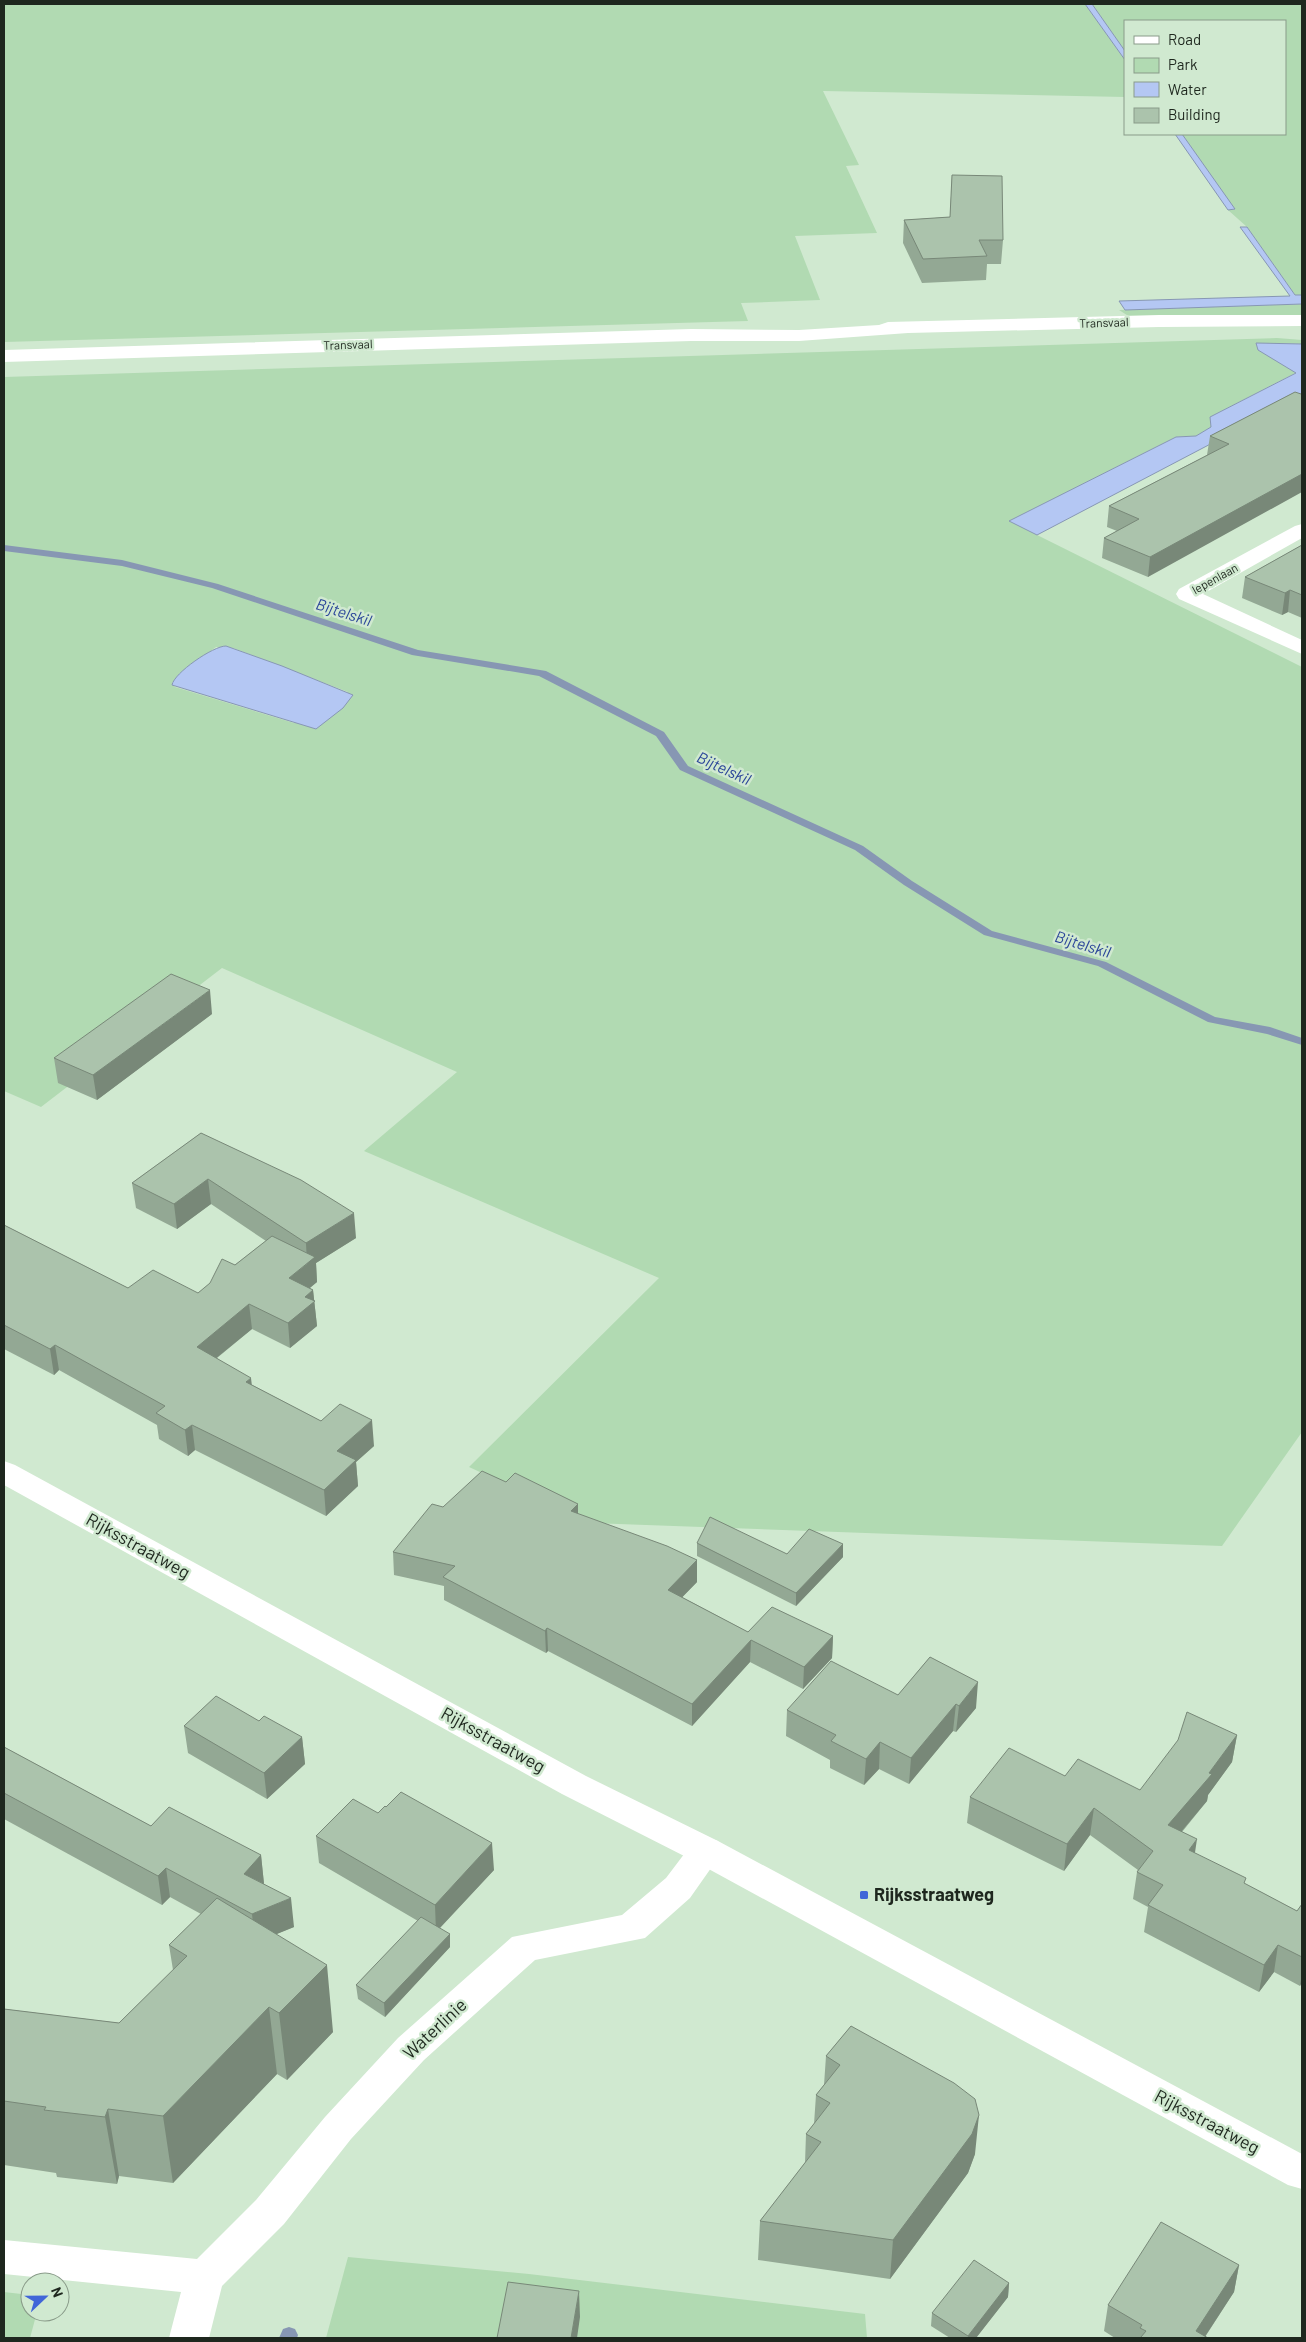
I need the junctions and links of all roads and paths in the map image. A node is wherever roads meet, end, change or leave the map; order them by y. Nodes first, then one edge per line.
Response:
1 (1302, 321) edge
2 (4, 356) edge
3 (1302, 530) edge
4 (1302, 648) edge
5 (4, 1472) edge
6 (706, 1851) junction
7 (1302, 2173) edge
8 (4, 2257) edge
9 (205, 2277) junction
10 (189, 2338) edge

1 - 2 street, Transvaal
3 - 4 street, Iepenlaan
5 - 6 street, Rijksstraatweg
6 - 7 street, Rijksstraatweg
6 - 9 street, Waterlinie
8 - 9 street
9 - 10 street

